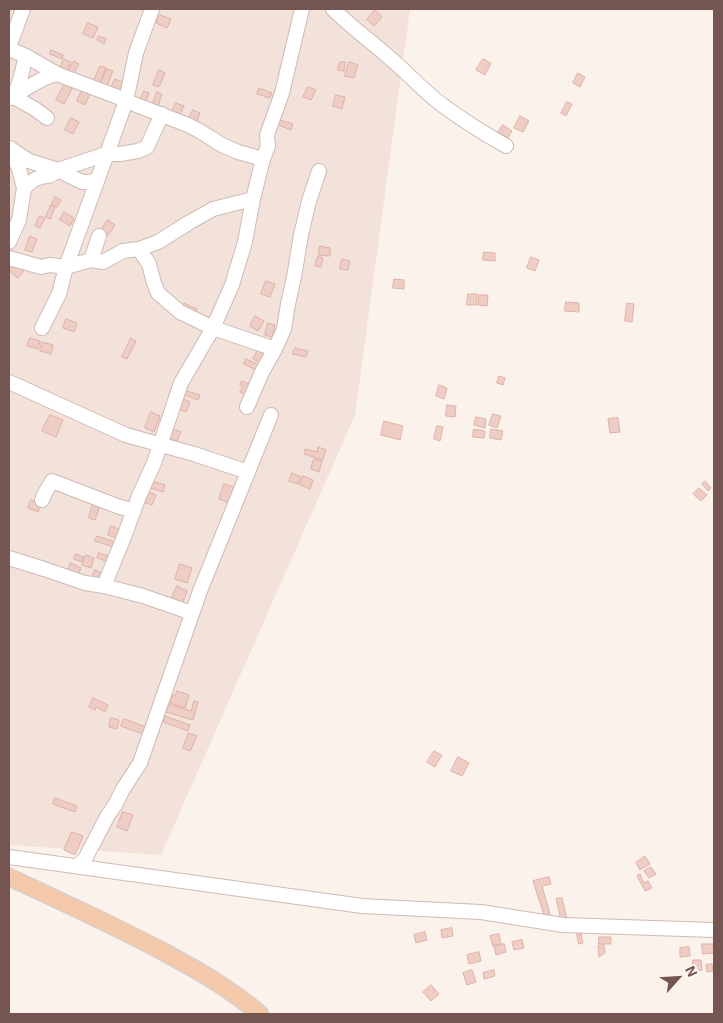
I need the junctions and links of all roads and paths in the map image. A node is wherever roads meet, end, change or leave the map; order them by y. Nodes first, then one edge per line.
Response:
1 (23, 9) edge
2 (150, 9) edge
3 (302, 9) edge
4 (333, 9) edge
5 (9, 48) edge
6 (26, 56) junction
7 (58, 74) junction
8 (10, 100) edge
9 (126, 101) junction
10 (162, 114) junction
11 (46, 118) dead end
12 (506, 146) dead end
13 (9, 148) edge
14 (106, 154) junction
15 (263, 159) junction
16 (58, 170) junction
17 (319, 171) dead end
18 (98, 178) junction
19 (24, 188) junction
20 (253, 199) junction
21 (99, 236) dead end
22 (9, 242) edge
23 (139, 249) junction
24 (9, 258) edge
25 (92, 260) junction
26 (66, 267) junction
27 (42, 328) dead end
28 (212, 328) junction
29 (275, 349) junction
30 (9, 382) edge
31 (247, 407) dead end
32 (271, 415) dead end
33 (161, 444) junction
34 (248, 472) junction
35 (42, 500) dead end
36 (134, 511) junction
37 (9, 558) edge
38 (104, 586) junction
39 (192, 613) junction
40 (9, 857) edge
41 (77, 866) junction
42 (9, 877) edge
43 (714, 930) edge
44 (260, 1014) edge

1 - 5 street
2 - 9 street
3 - 15 street
4 - 12 street
5 - 6 street
6 - 7 street
6 - 8 street
7 - 8 street
7 - 9 street
8 - 11 street
9 - 10 street
9 - 14 street
10 - 14 street
10 - 15 street
13 - 16 street
13 - 19 street
14 - 16 street
14 - 18 street
15 - 20 street
16 - 18 street
16 - 19 street
17 - 29 street
18 - 26 street
19 - 22 street
20 - 23 street
20 - 28 street
21 - 25 street
23 - 25 street
23 - 28 street
24 - 26 street
25 - 26 street
26 - 27 street
28 - 29 street
28 - 33 street
29 - 31 street
30 - 33 street
32 - 34 street
33 - 34 street
33 - 36 street
34 - 39 street
35 - 36 street
36 - 38 street
37 - 38 street
38 - 39 street
39 - 41 street
40 - 41 street
41 - 43 street
42 - 44 main road

